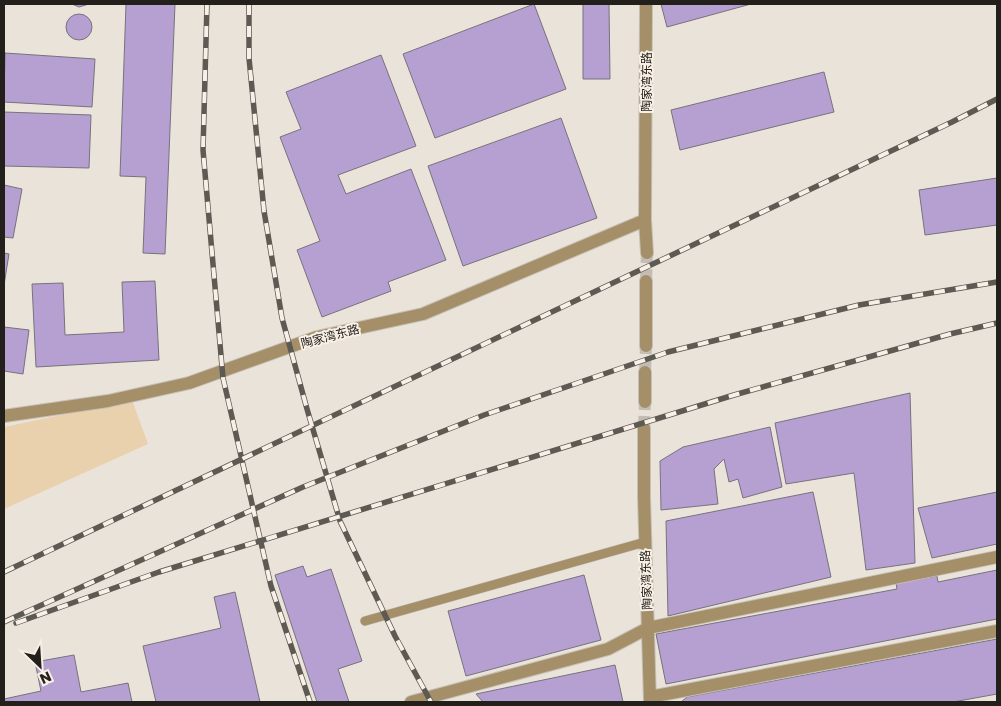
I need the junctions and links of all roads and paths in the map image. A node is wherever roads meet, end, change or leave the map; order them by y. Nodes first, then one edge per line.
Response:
1 (646, 4) edge
2 (645, 220) junction
3 (647, 253) tunnel mouth
4 (646, 281) tunnel mouth
5 (646, 346) tunnel mouth
6 (645, 372) tunnel mouth
7 (645, 402) tunnel mouth
8 (4, 416) edge
9 (644, 428) tunnel mouth
10 (645, 542) junction
11 (997, 557) edge
12 (366, 621) dead end
13 (648, 628) junction
14 (997, 631) edge
15 (650, 700) edge
16 (411, 702) edge

1 - 2 street, 陶家湾东路
2 - 3 street, 陶家湾东路
2 - 8 street, 陶家湾东路
4 - 5 street
6 - 7 street
9 - 10 street, 陶家湾东路
10 - 12 lane
10 - 13 street, 陶家湾东路
11 - 13 street
13 - 15 street, 陶家湾东路
13 - 16 street
14 - 15 street

